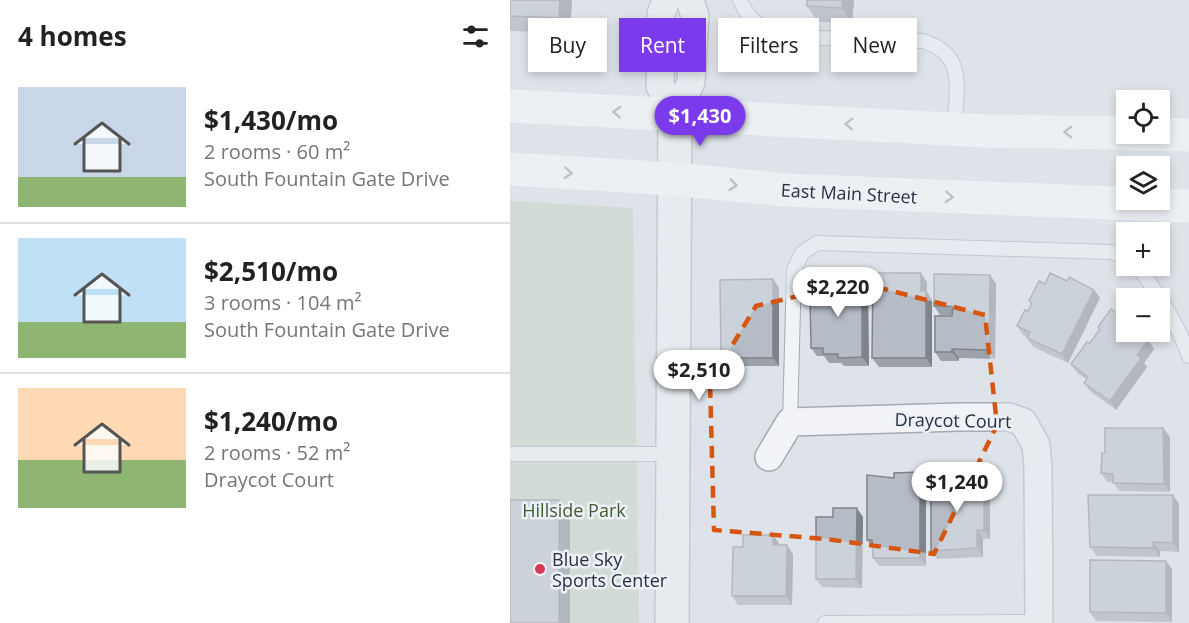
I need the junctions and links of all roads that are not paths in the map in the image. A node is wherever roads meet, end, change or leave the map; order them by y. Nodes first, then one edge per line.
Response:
1 (666, 0) edge
2 (690, 0) edge
3 (740, 0) edge
4 (510, 106) edge
5 (675, 115) junction
6 (954, 129) junction
7 (1116, 133) edge
8 (1170, 135) edge
9 (1189, 135) edge
10 (510, 169) edge
11 (675, 179) junction
12 (1189, 206) edge
13 (1116, 254) edge
14 (1145, 276) edge
15 (1189, 356) edge
16 (790, 422) junction
17 (673, 453) junction
18 (510, 454) edge
19 (769, 457) dead end
20 (672, 623) edge
21 (825, 623) edge
22 (1039, 623) edge

1 - 5 street
2 - 5 street
3 - 6 lane
5 -> 4 main road
6 -> 5 main road
5 - 11 street
7 -> 6 main road
8 - 9 main road
10 -> 11 main road, East Main Street
11 -> 12 main road, East Main Street
11 - 17 street
13 - 16 lane
14 - 15 lane
16 - 19 street
16 - 22 street, Draycot Court
17 - 18 lane
17 - 20 street
21 - 22 lane

